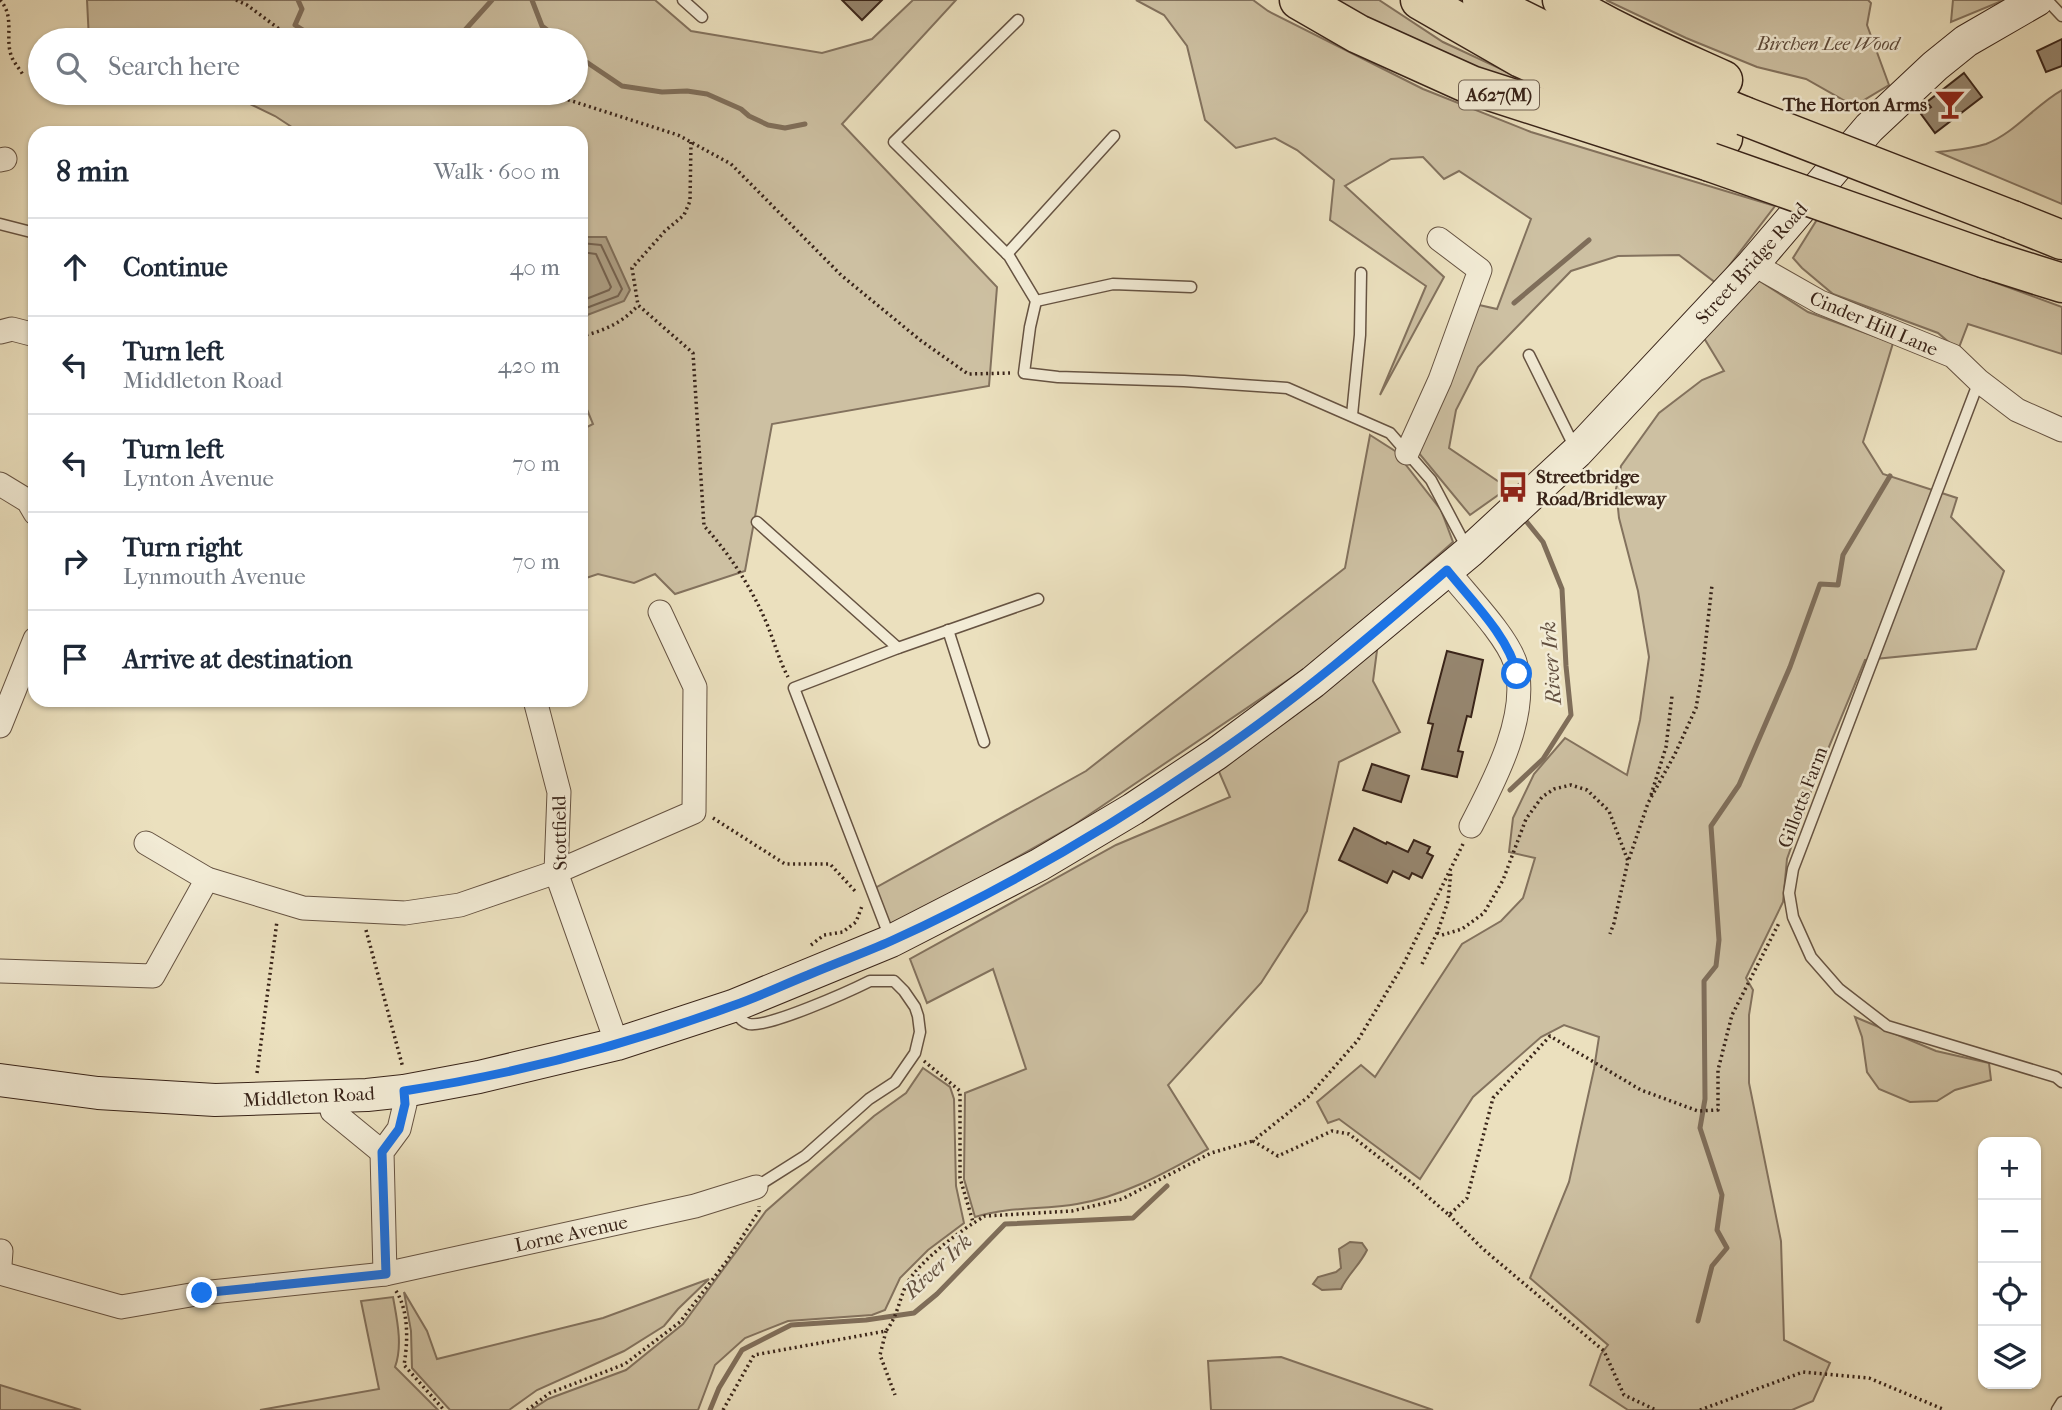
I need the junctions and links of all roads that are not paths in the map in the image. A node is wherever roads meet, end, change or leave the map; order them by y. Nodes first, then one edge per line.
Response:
1 (683, 0) edge
2 (1300, 0) edge
3 (1420, 0) edge
4 (1482, 0) edge
5 (1562, 0) edge
6 (2037, 0) edge
7 (2047, 0) edge
8 (2062, 16) edge
9 (702, 17) dead end
10 (1018, 20) dead end
11 (1734, 128) junction
12 (1115, 136) dead end
13 (0, 224) edge
14 (2062, 228) edge
15 (28, 231) edge
16 (2002, 233) junction
17 (1439, 239) dead end
18 (2062, 240) edge
19 (1007, 254) junction
20 (1753, 264) junction
21 (1361, 272) dead end
22 (2062, 276) edge
23 (2062, 283) edge
24 (1191, 287) dead end
25 (1036, 301) junction
26 (0, 332) edge
27 (28, 332) edge
28 (1528, 355) dead end
29 (1979, 381) junction
30 (1352, 415) junction
31 (2062, 430) edge
32 (1577, 452) junction
33 (1407, 453) junction
34 (0, 484) edge
35 (28, 501) edge
36 (757, 522) dead end
37 (1465, 555) junction
38 (1038, 598) dead end
39 (660, 612) dead end
40 (948, 630) junction
41 (898, 648) junction
42 (28, 656) edge
43 (537, 707) edge
44 (0, 726) edge
45 (984, 742) dead end
46 (1471, 826) road end
47 (146, 843) dead end
48 (556, 872) junction
49 (207, 879) junction
50 (891, 941) junction
51 (0, 971) edge
52 (733, 1006) junction
53 (617, 1044) junction
54 (0, 1080) edge
55 (2062, 1082) edge
56 (407, 1091) junction
57 (330, 1098) junction
58 (382, 1152) junction
59 (756, 1187) joint
60 (0, 1263) edge
61 (386, 1274) junction
62 (2062, 1402) edge
63 (2057, 1410) edge

1 - 9 lane
2 - 11 highway, A627(M)
3 - 11 highway, A627(M)
4 - 11 highway, A627(M)
5 - 11 highway, A627(M)
6 - 20 main road, Street Bridge Road
7 - 8 lane
10 - 19 lane
11 - 16 highway, A627(M)
11 - 16 highway, A627(M)
12 - 19 lane
13 - 15 lane
14 - 16 highway, A627(M)
16 - 18 highway, A627(M)
16 - 22 highway, A627(M)
16 - 23 highway, A627(M)
17 - 33 street
19 - 25 lane
20 - 29 street, Cinder Hill Lane
20 - 32 main road, Street Bridge Road
21 - 30 lane
24 - 25 lane
25 - 30 lane
26 - 27 street
28 - 32 lane
29 - 31 street, Cinder Hill Lane
29 - 55 lane, Gillotts Farm
30 - 33 lane
32 - 37 main road, Street Bridge Road
33 - 37 lane
34 - 35 street
36 - 41 lane
37 - 46 street
37 - 50 main road, Middleton Road
38 - 40 lane
39 - 48 street
40 - 41 lane
40 - 45 lane
41 - 50 lane
42 - 44 street
43 - 48 street, Stottfield
47 - 49 street
48 - 49 street
48 - 53 street, Stottfield
49 - 51 street
50 - 52 main road, Middleton Road
52 - 53 main road, Middleton Road
52 - 59 lane
53 - 56 main road, Middleton Road
54 - 57 main road, Middleton Road
56 - 57 main road, Middleton Road
56 - 58 street
57 - 58 street
58 - 61 street
59 - 61 street, Lorne Avenue
60 - 61 street, Lorne Avenue
62 - 63 lane

